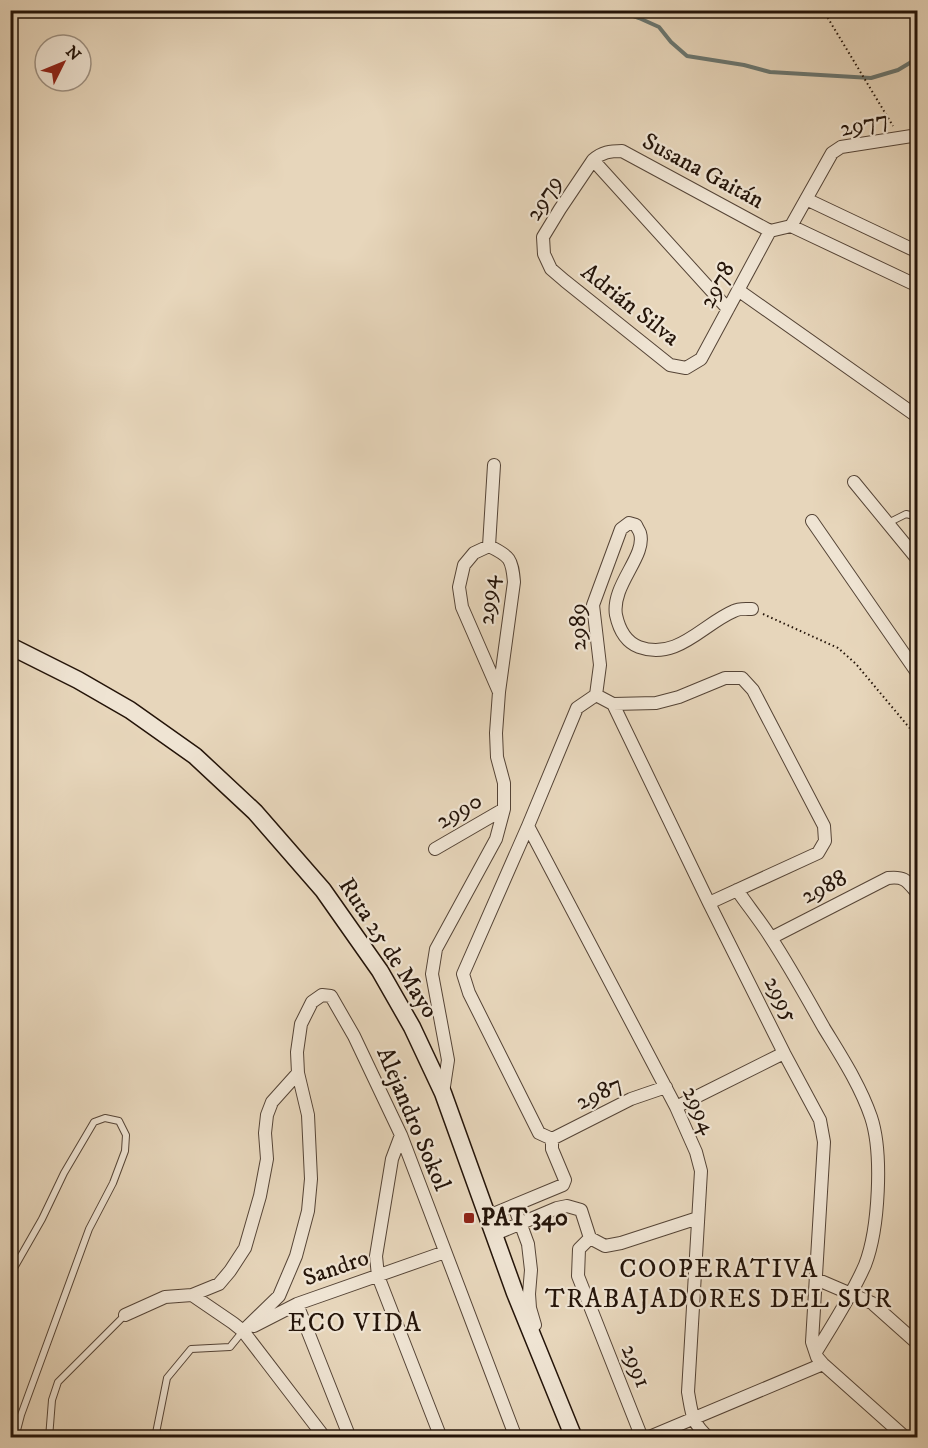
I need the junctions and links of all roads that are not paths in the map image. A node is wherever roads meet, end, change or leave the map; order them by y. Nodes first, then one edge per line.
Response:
1 (918, 135) edge
2 (596, 157) junction
3 (806, 199) junction
4 (791, 226) junction
5 (770, 231) junction
6 (918, 252) edge
7 (551, 269) joint
8 (918, 286) edge
9 (738, 290) junction
10 (728, 309) junction
11 (701, 359) joint
12 (918, 417) edge
13 (494, 465) dead end
14 (854, 482) dead end
15 (918, 517) edge
16 (812, 521) dead end
17 (887, 523) junction
18 (489, 546) junction
19 (918, 560) edge
20 (752, 609) road end
21 (617, 619) junction
22 (596, 628) junction
23 (10, 646) edge
24 (918, 674) edge
25 (499, 692) junction
26 (596, 695) junction
27 (613, 704) junction
28 (504, 805) junction
29 (528, 826) junction
30 (435, 849) dead end
31 (737, 890) junction
32 (918, 894) edge
33 (709, 903) junction
34 (771, 938) junction
35 (784, 1053) junction
36 (298, 1073) junction
37 (666, 1087) junction
38 (443, 1094) junction
39 (676, 1107) junction
40 (401, 1135) junction
41 (552, 1139) junction
42 (514, 1206) junction
43 (486, 1217) junction
44 (698, 1218) junction
45 (521, 1224) junction
46 (493, 1235) junction
47 (590, 1238) junction
48 (445, 1252) junction
49 (10, 1275) edge
50 (378, 1276) junction
51 (816, 1279) junction
52 (850, 1294) junction
53 (192, 1295) junction
54 (297, 1304) junction
55 (125, 1315) joint
56 (243, 1332) junction
57 (918, 1344) edge
58 (816, 1352) junction
59 (539, 1353) junction
60 (823, 1364) junction
61 (693, 1419) junction
62 (15, 1437) edge
63 (49, 1437) edge
64 (155, 1437) edge
65 (325, 1437) edge
66 (350, 1437) edge
67 (441, 1437) edge
68 (516, 1437) edge
69 (574, 1437) edge
70 (642, 1437) edge
71 (647, 1437) edge
72 (709, 1437) edge
73 (906, 1437) edge

1 - 3 street, 2977
2 - 5 street, Susana Gaitán
2 - 7 street, 2979
2 - 10 street
3 - 4 street, 2977
3 - 6 street
4 - 5 street, Susana Gaitán
4 - 8 street
5 - 9 street, 2978
7 - 11 street, Adrián Silva
9 - 10 street, 2978
9 - 12 street
10 - 11 street, 2978
13 - 18 street
14 - 17 street
15 - 17 lane
16 - 24 street
17 - 19 street
18 - 25 street, 2994
18 - 25 street, 2994
20 - 21 street, 2989
21 - 22 street
21 - 22 street, 2989
22 - 26 street, 2989
23 - 38 main road, Ruta 25 de Mayo
25 - 28 street, 2994
26 - 27 street
26 - 29 street
27 - 31 street
27 - 33 street, 2995
28 - 30 street, 2990
28 - 38 street
29 - 37 street, 2994
29 - 41 street
31 - 33 street
31 - 34 street, 2995
32 - 34 street, 2988
33 - 35 street, 2995
34 - 52 street, 2995
35 - 39 street
35 - 51 street, 2995
36 - 40 street, Alejandro Sokol
36 - 53 street
36 - 56 street
37 - 39 street, 2994
37 - 41 street, 2987
38 - 43 main road, Ruta 25 de Mayo
39 - 44 street, 2994
40 - 48 street, Alejandro Sokol
40 - 50 street
41 - 42 street
42 - 43 street
42 - 45 street
43 - 46 main road, Ruta 25 de Mayo
44 - 47 street
44 - 61 street, 2994
45 - 46 street
45 - 47 street
45 - 59 street
46 - 59 main road, Ruta 25 de Mayo
47 - 70 street, 2991
48 - 50 street, Sandro
48 - 68 street, Alejandro Sokol
49 - 62 lane
50 - 54 street, Sandro
50 - 67 street
51 - 52 street
51 - 58 street, 2995
52 - 57 street
52 - 58 street, 2995
53 - 55 street
53 - 56 street
54 - 56 street, Sandro
54 - 66 street
55 - 63 lane
56 - 64 lane
56 - 65 street
58 - 60 street, 2995
59 - 69 main road, Ruta 25 de Mayo
60 - 61 street
60 - 73 street, 2995
61 - 71 street
61 - 72 street

